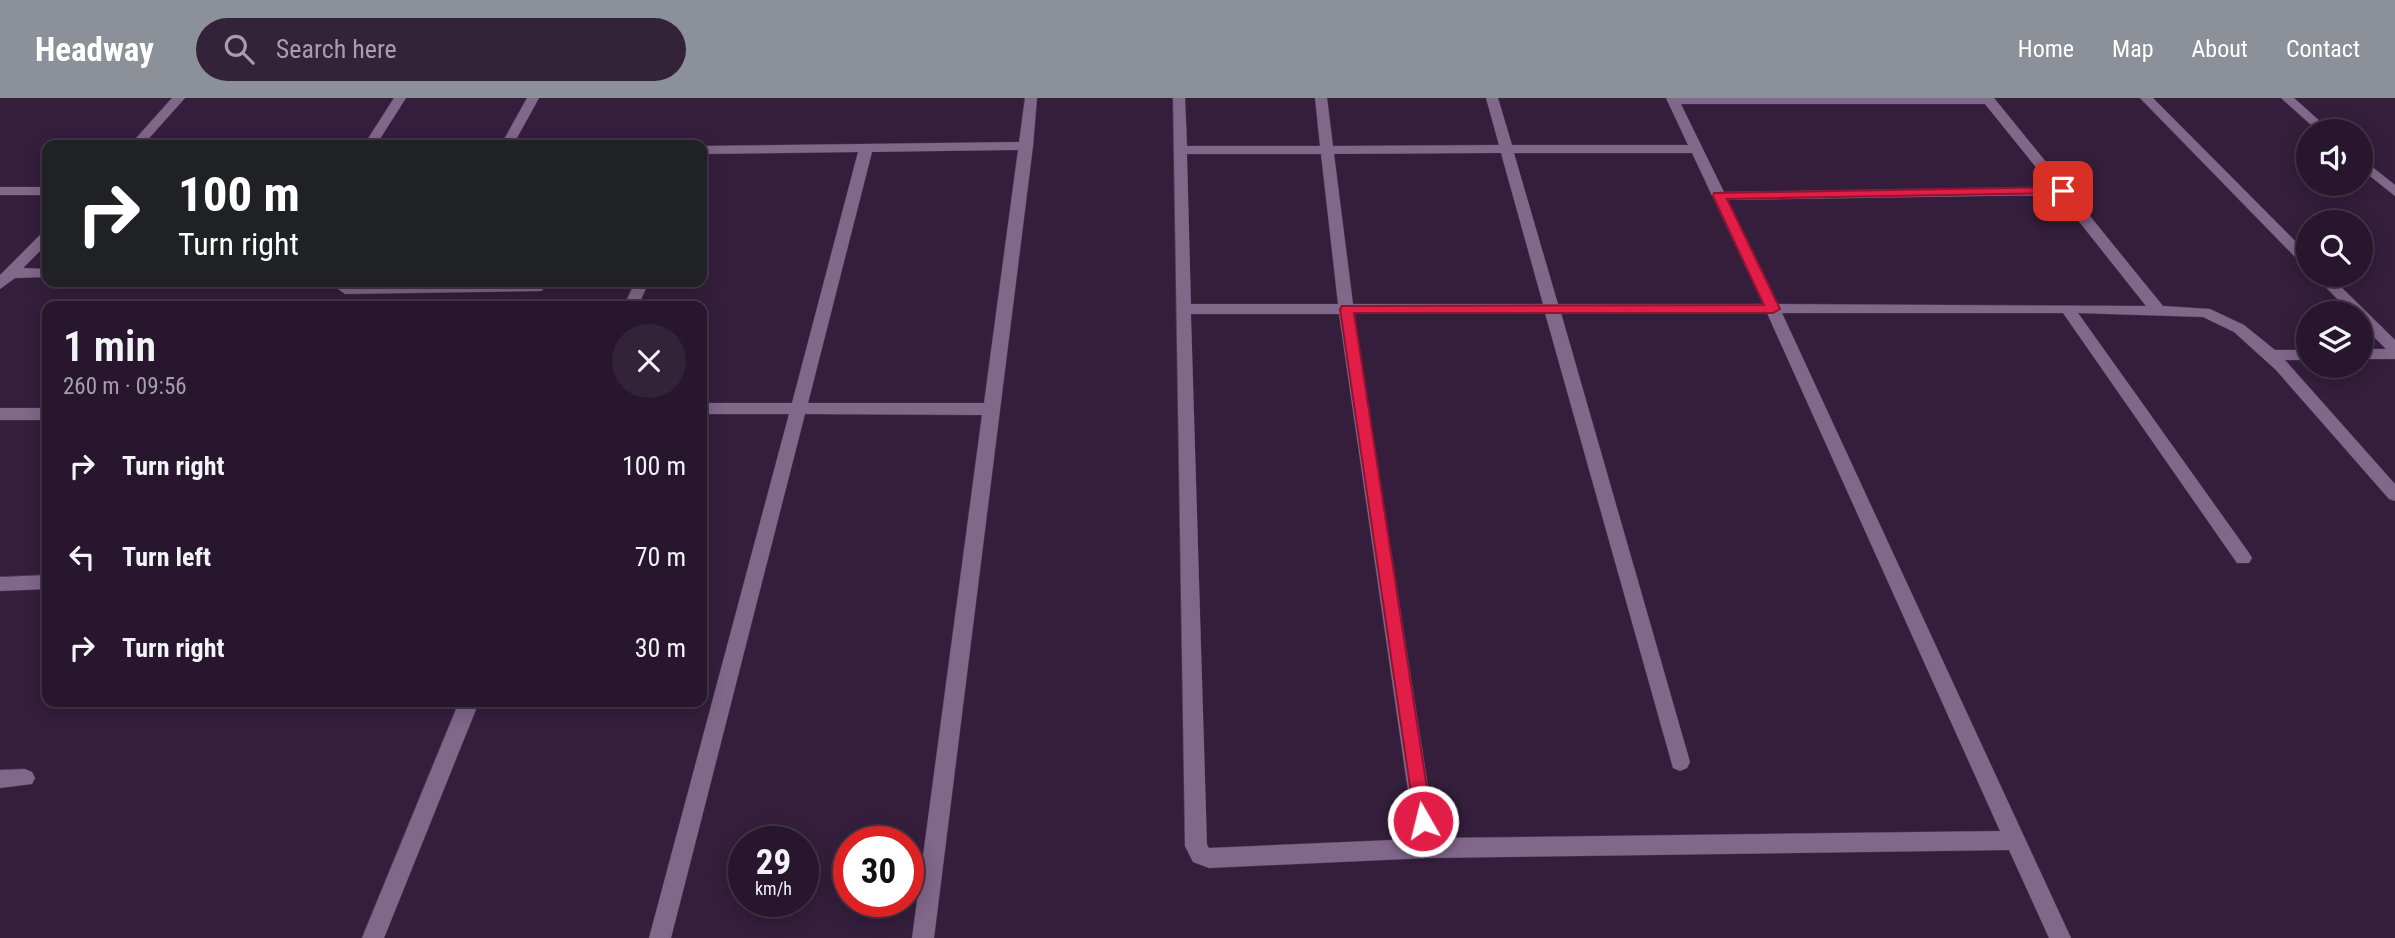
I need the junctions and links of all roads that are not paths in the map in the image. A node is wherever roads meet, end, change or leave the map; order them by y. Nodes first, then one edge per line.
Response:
1 (179, 98) edge
2 (400, 98) edge
3 (533, 98) edge
4 (1031, 98) edge
5 (1180, 98) edge
6 (1321, 98) edge
7 (1492, 98) edge
8 (2146, 98) edge
9 (2287, 98) edge
10 (1672, 99) edge
11 (1988, 99) edge
12 (2311, 119) edge
13 (141, 140) edge
14 (373, 140) edge
15 (511, 140) edge
16 (1026, 146) junction
17 (866, 148) junction
18 (1507, 149) junction
19 (1698, 149) junction
20 (707, 150) edge
21 (1180, 150) junction
22 (1327, 150) junction
23 (2373, 173) edge
24 (0, 191) edge
25 (42, 191) edge
26 (2063, 191) junction
27 (2395, 192) edge
28 (1719, 196) junction
29 (42, 241) edge
30 (2296, 250) edge
31 (42, 274) edge
32 (5, 279) edge
33 (346, 287) edge
34 (476, 287) edge
35 (2333, 287) edge
36 (2347, 301) edge
37 (2067, 308) junction
38 (1185, 309) junction
39 (1346, 309) junction
40 (1553, 309) junction
41 (1773, 309) junction
42 (2157, 309) junction
43 (2373, 328) edge
44 (2395, 352) edge
45 (2373, 353) edge
46 (2271, 355) junction
47 (2296, 355) edge
48 (707, 408) edge
49 (798, 408) junction
50 (992, 409) junction
51 (0, 414) edge
52 (42, 414) edge
53 (2395, 495) edge
54 (2243, 558) dead end
55 (42, 582) edge
56 (0, 584) edge
57 (467, 707) edge
58 (1681, 762) dead end
59 (25, 778) dead end
60 (0, 779) edge
61 (2015, 839) junction
62 (1427, 848) junction
63 (373, 938) edge
64 (660, 938) edge
65 (923, 938) edge
66 (2060, 938) edge

1 - 13 street
2 - 14 street
3 - 15 street
4 - 16 street
5 - 21 street
6 - 22 street
7 - 18 street
8 - 30 street
9 - 12 street
10 - 11 street
10 - 19 street
11 - 26 street
16 - 17 street
16 - 50 street
17 - 20 street
17 - 49 street
18 - 19 street
18 - 22 street
18 - 40 street
19 - 28 street
21 - 22 street
21 - 38 street
22 - 39 street
23 - 27 street
24 - 25 street
26 - 28 street
26 - 42 street
28 - 41 street
29 - 32 street
31 - 32 street
33 - 34 street
35 - 36 street
37 - 41 street
37 - 42 street
37 - 54 street
38 - 39 street
38 - 62 street
39 - 40 street
39 - 62 street
40 - 41 street
40 - 58 street
41 - 61 street
42 - 46 street
43 - 44 street
44 - 45 street
46 - 47 street
46 - 53 street
48 - 49 street
49 - 50 street
49 - 64 street
50 - 65 street
51 - 52 street
55 - 56 street
57 - 63 street
59 - 60 street
61 - 62 street
61 - 66 street

